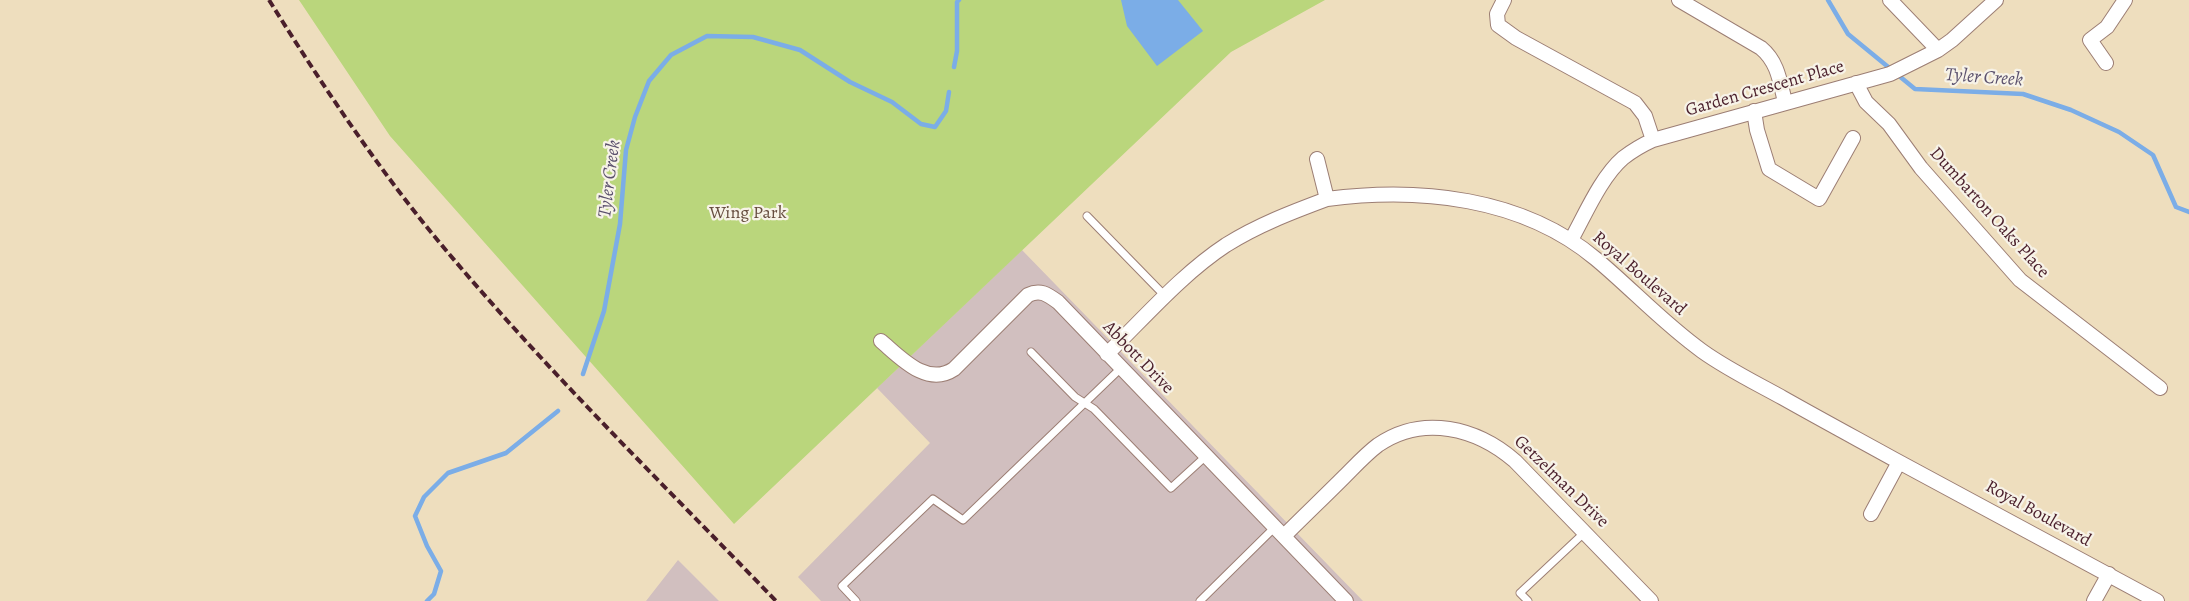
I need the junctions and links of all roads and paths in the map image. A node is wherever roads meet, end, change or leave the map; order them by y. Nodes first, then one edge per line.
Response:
1 (1504, 0) edge
2 (1679, 0) edge
3 (1890, 0) edge
4 (1996, 0) edge
5 (2125, 0) edge
6 (1938, 50) junction
7 (2106, 63) dead end
8 (1862, 82) junction
9 (1785, 102) junction
10 (1754, 112) junction
11 (1852, 138) dead end
12 (1653, 140) junction
13 (1317, 159) dead end
14 (1327, 199) junction
15 (1087, 216) dead end
16 (1571, 240) junction
17 (1166, 297) junction
18 (881, 340) dead end
19 (1031, 352) dead end
20 (1107, 354) junction
21 (1121, 368) junction
22 (2160, 388) dead end
23 (1084, 403) junction
24 (1206, 456) junction
25 (1900, 462) junction
26 (1871, 514) dead end
27 (1280, 532) junction
28 (1585, 532) junction
29 (2109, 574) junction
30 (856, 601) edge
31 (1200, 601) edge
32 (1346, 601) edge
33 (1528, 601) edge
34 (1651, 601) edge
35 (2094, 601) edge
36 (2157, 601) edge

1 - 12 street
2 - 9 street
3 - 6 street
4 - 6 street, Garden Crescent Place
5 - 7 street
6 - 8 street, Garden Crescent Place
8 - 9 street, Garden Crescent Place
8 - 22 street, Dumbarton Oaks Place
9 - 10 street, Garden Crescent Place
10 - 11 street
10 - 12 street, Garden Crescent Place
12 - 16 street, Garden Crescent Place
13 - 14 street
14 - 16 street, Royal Boulevard
14 - 17 street, Royal Boulevard
15 - 17 lane
16 - 25 street, Royal Boulevard
17 - 20 street, Royal Boulevard
18 - 20 street, Abbott Drive
19 - 23 lane
20 - 21 street, Abbott Drive
21 - 23 lane
21 - 24 street, Abbott Drive
23 - 24 lane
23 - 30 lane
24 - 27 street, Abbott Drive
25 - 26 street
25 - 29 street, Royal Boulevard
27 - 28 street, Getzelman Drive
27 - 31 lane
27 - 32 street, Abbott Drive
28 - 33 lane
28 - 34 street, Getzelman Drive
29 - 35 street
29 - 36 street, Royal Boulevard

